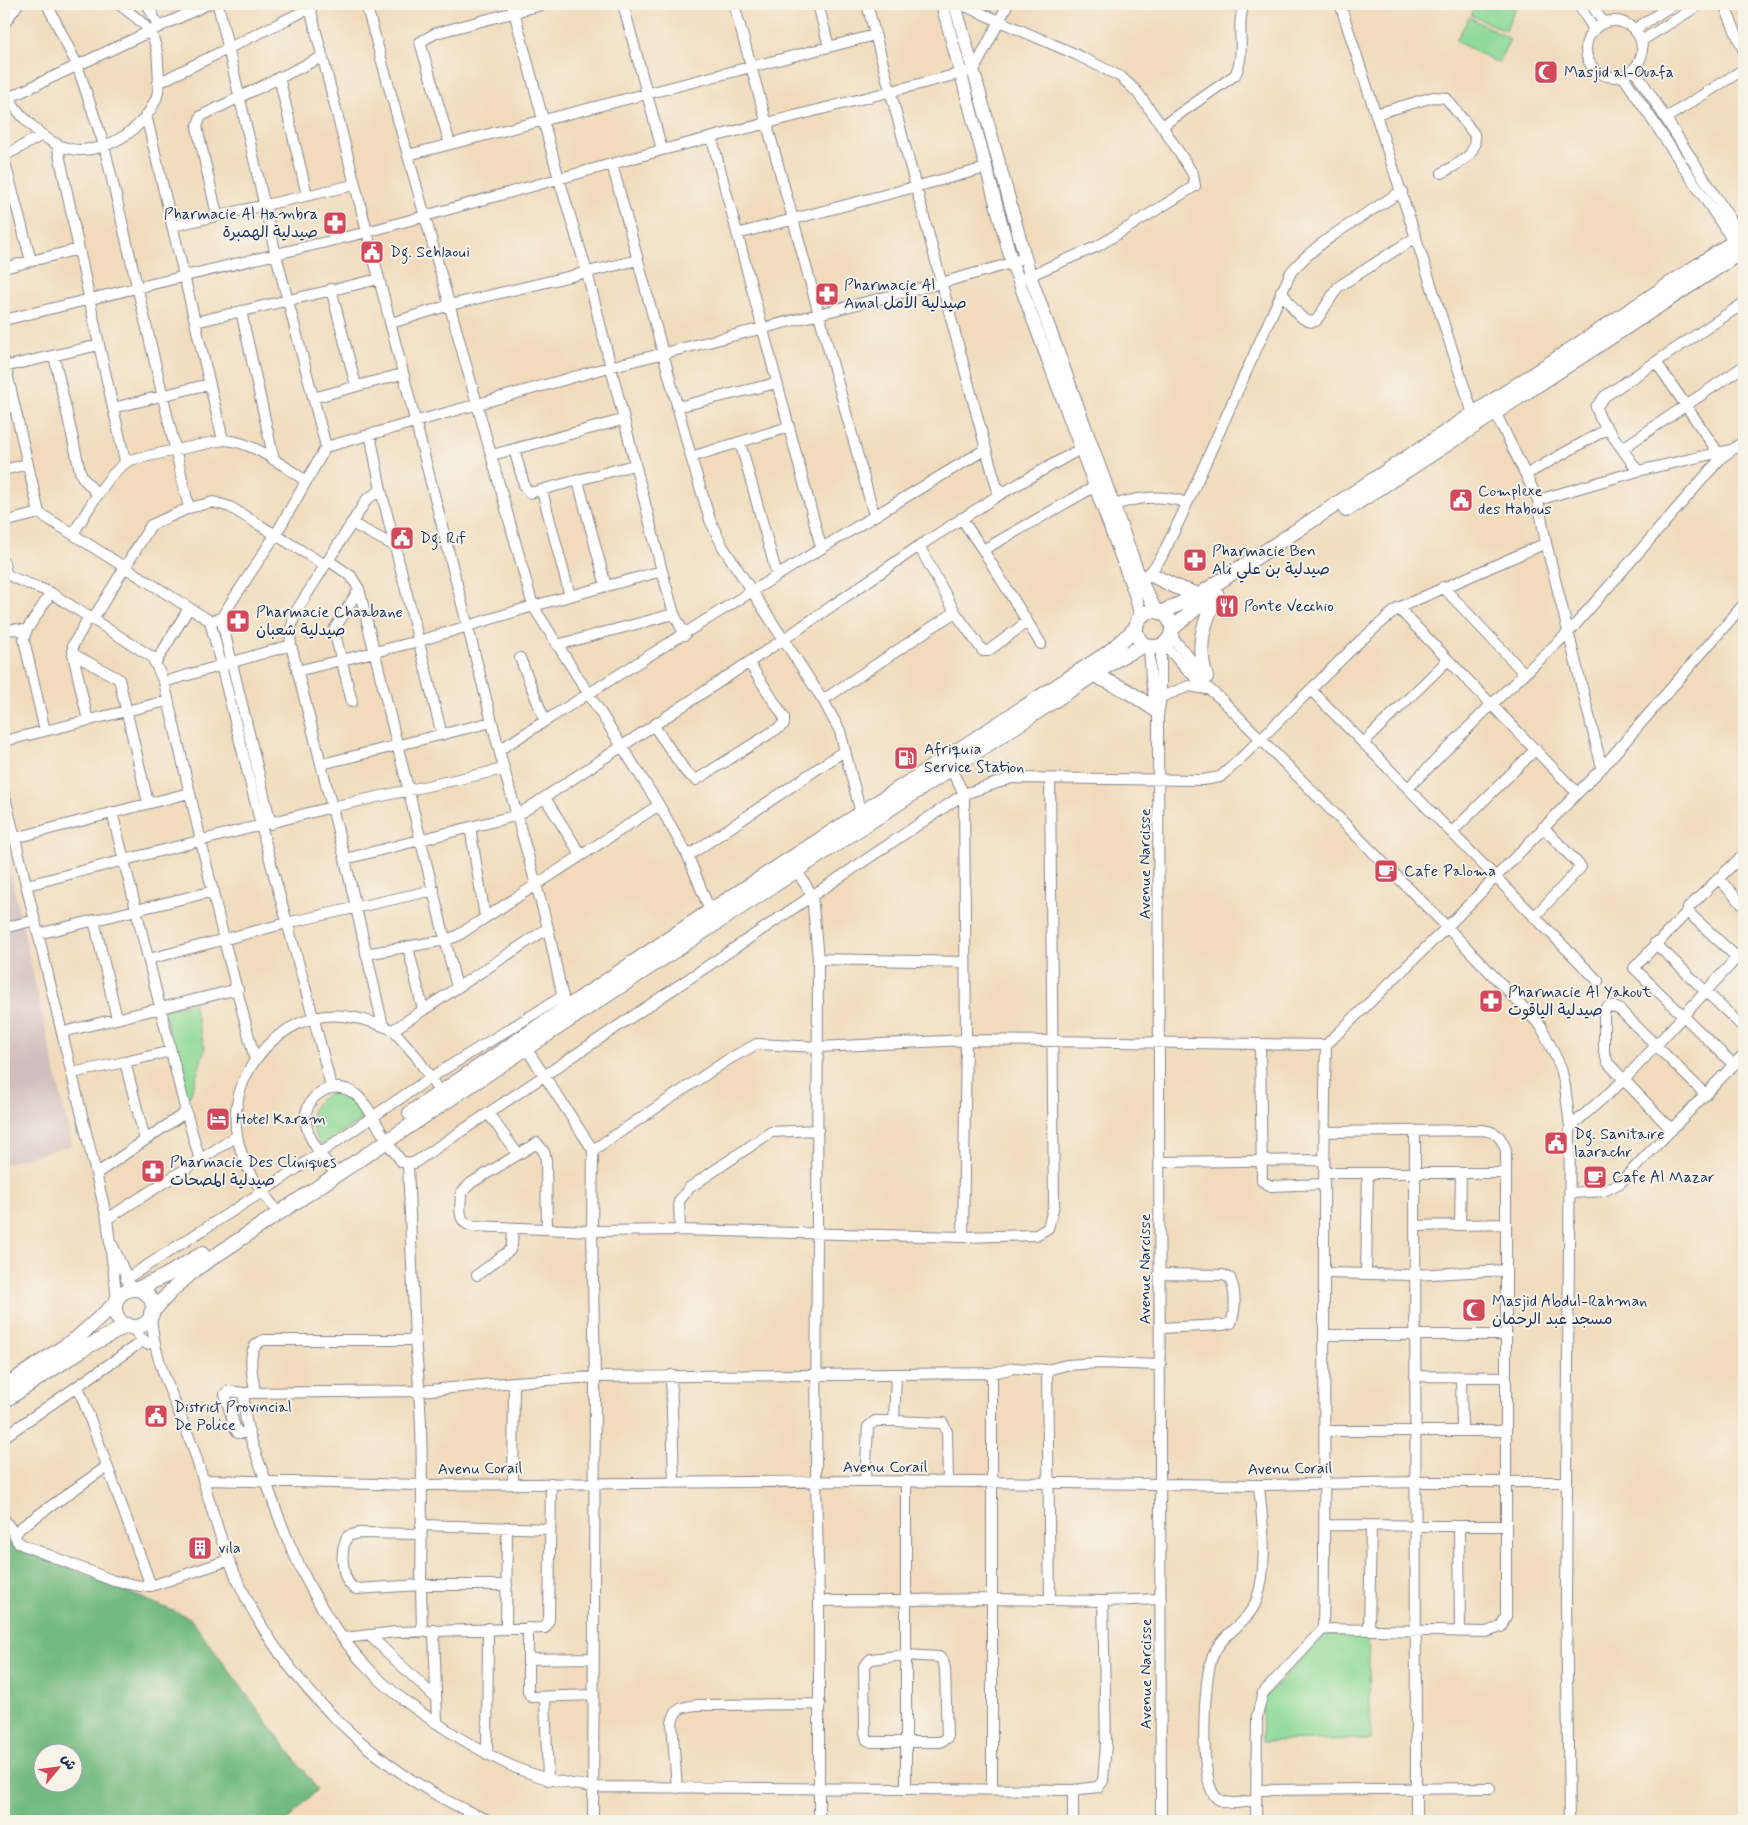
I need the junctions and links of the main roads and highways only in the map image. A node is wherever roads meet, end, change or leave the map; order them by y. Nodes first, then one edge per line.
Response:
1 (942, 4) edge
2 (955, 4) edge
3 (968, 70) junction
4 (1740, 242) edge
5 (1024, 278) junction
6 (1085, 446) junction
7 (1108, 507) junction
8 (1146, 578) junction
9 (1218, 594) junction
10 (1200, 595) junction
11 (1159, 612) junction
12 (1139, 622) junction
13 (1161, 641) junction
14 (1094, 675) junction
15 (1208, 683) road end
16 (1158, 707) road end
17 (384, 1137) junction
18 (131, 1286) junction
19 (116, 1301) junction
20 (151, 1314) junction
21 (129, 1326) junction
22 (6, 1393) edge

1 - 3 main road
2 - 3 main road
3 - 5 main road
3 - 5 main road
4 - 9 highway
4 - 10 highway
5 - 6 main road
6 - 7 main road
6 - 7 main road
7 - 8 main road
7 - 12 main road
8 - 10 highway
8 - 11 main road
9 - 13 highway
9 - 15 highway
10 - 11 highway
11 - 12 highway
11 - 13 highway
12 - 13 highway
12 - 17 highway
13 - 14 highway
14 - 16 highway
14 - 17 highway
17 - 18 highway
17 - 20 highway
18 - 19 highway
18 - 20 highway
19 - 21 highway
19 - 22 highway
20 - 21 highway
21 - 22 highway

